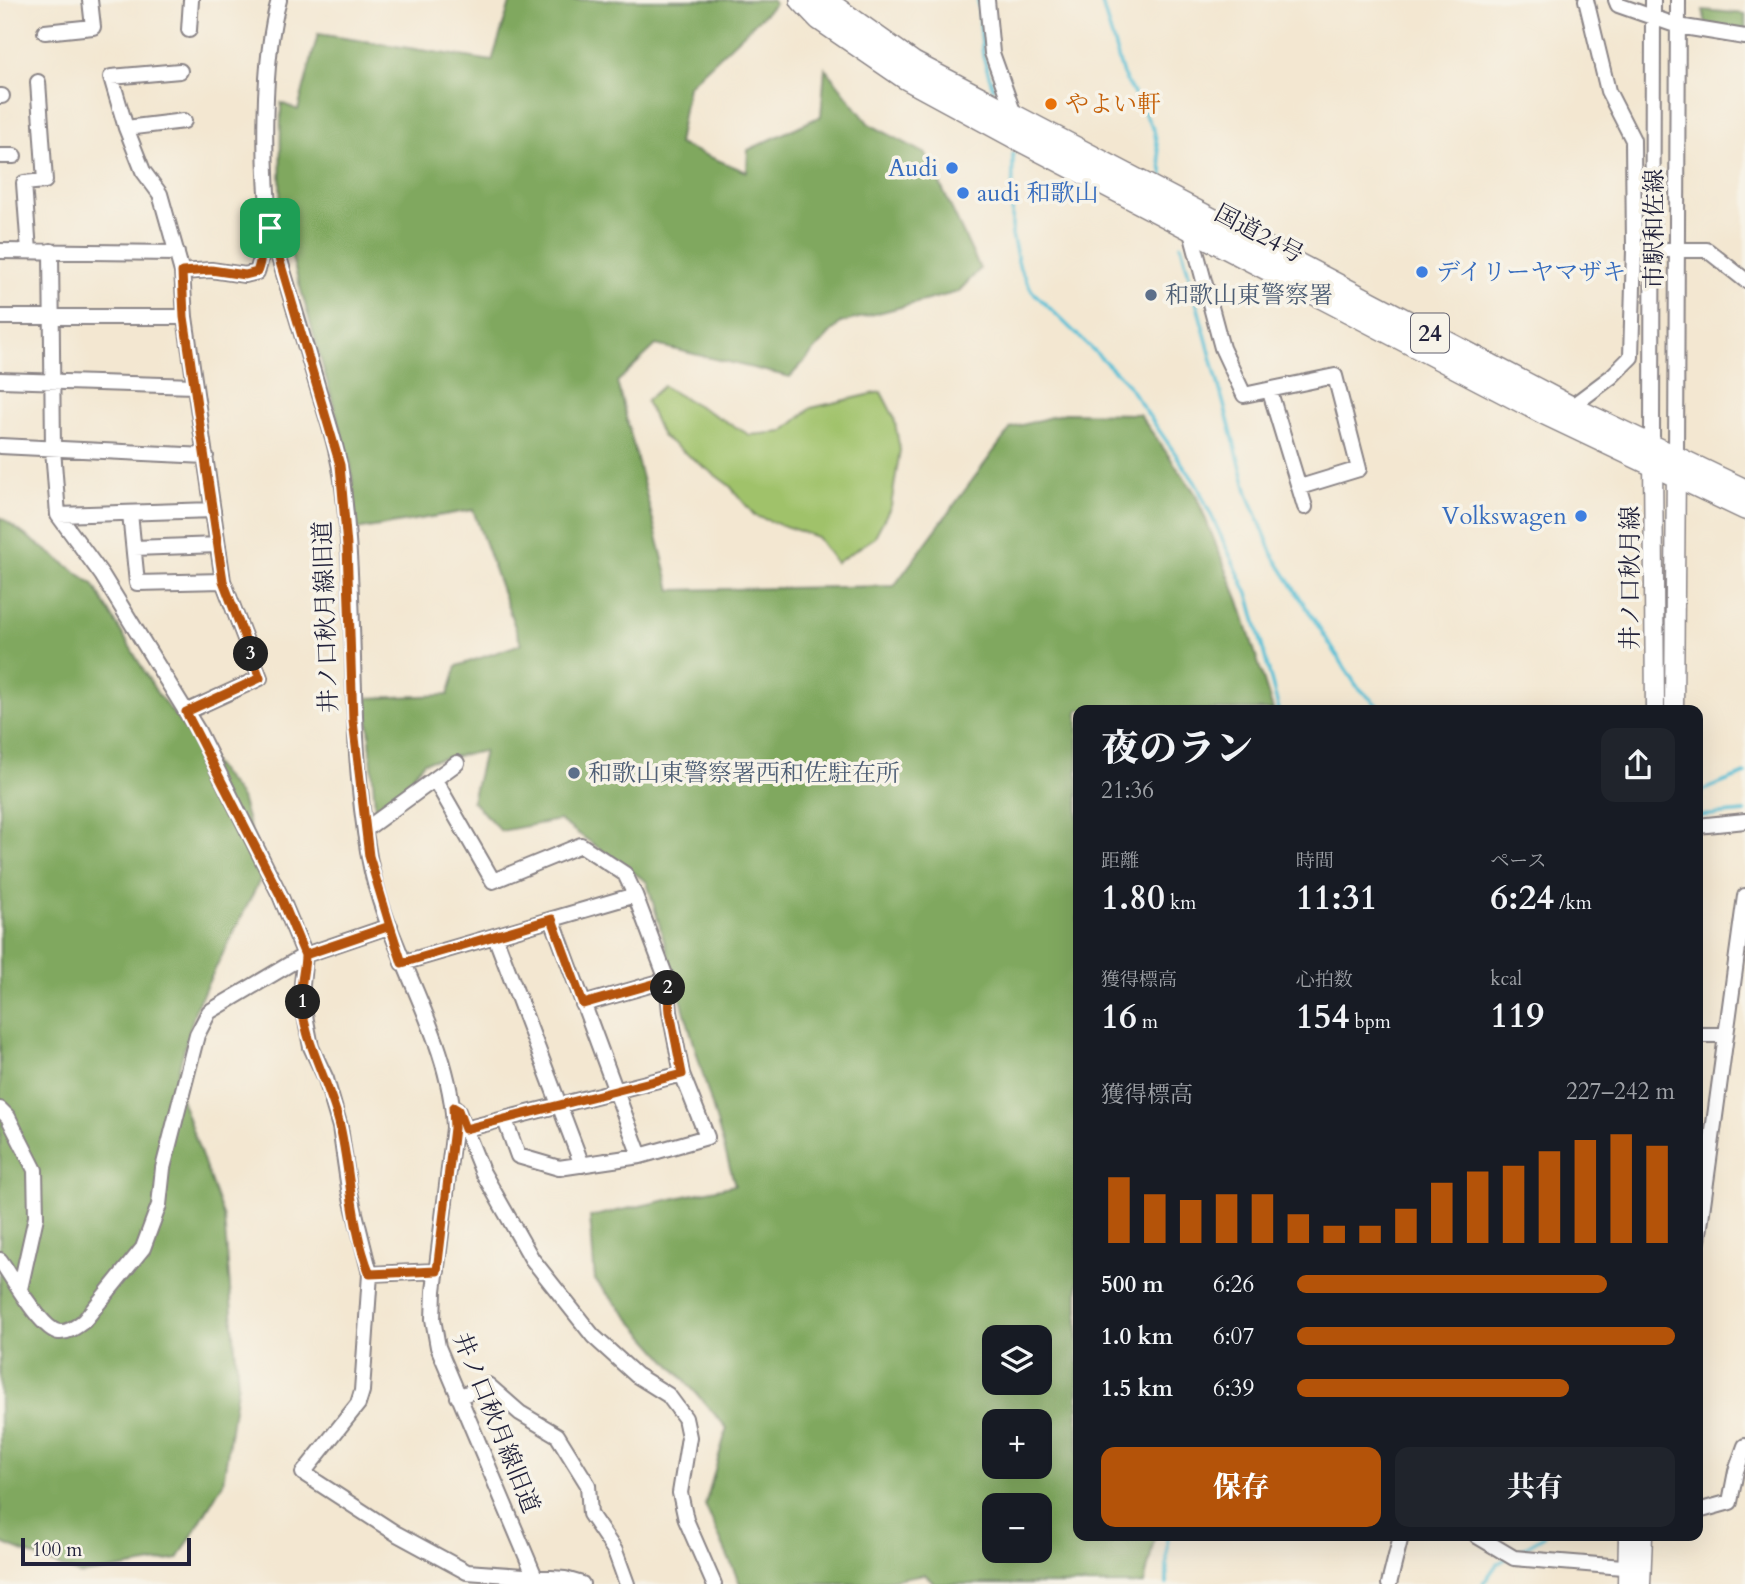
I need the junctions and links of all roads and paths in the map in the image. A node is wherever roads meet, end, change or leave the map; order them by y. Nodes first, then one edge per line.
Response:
1 (90, 0) edge
2 (191, 0) edge
3 (279, 0) edge
4 (801, 0) edge
5 (825, 0) edge
6 (988, 0) edge
7 (1586, 0) edge
8 (1616, 0) edge
9 (1653, 0) edge
10 (1678, 0) edge
11 (1653, 16) junction
12 (1678, 26) junction
13 (189, 30) dead end
14 (45, 32) dead end
15 (1745, 37) edge
16 (180, 71) dead end
17 (38, 82) dead end
18 (1015, 117) junction
19 (184, 121) dead end
20 (126, 128) junction
21 (1023, 142) junction
22 (1186, 206) junction
23 (270, 228) junction
24 (1190, 228) junction
25 (1654, 249) junction
26 (1677, 249) junction
27 (1634, 250) junction
28 (0, 251) edge
29 (29, 251) junction
30 (51, 251) junction
31 (177, 253) junction
32 (182, 272) junction
33 (1745, 280) edge
34 (52, 316) junction
35 (0, 317) edge
36 (184, 317) junction
37 (0, 380) edge
38 (53, 382) junction
39 (195, 386) junction
40 (1270, 392) junction
41 (1571, 407) junction
42 (0, 446) edge
43 (53, 449) junction
44 (206, 456) junction
45 (1653, 456) junction
46 (1677, 468) junction
47 (1300, 487) junction
48 (1745, 490) edge
49 (1306, 507) dead end
50 (1745, 509) edge
51 (213, 510) junction
52 (130, 513) junction
53 (58, 515) junction
54 (218, 545) junction
55 (134, 548) junction
56 (223, 581) junction
57 (1655, 705) edge
58 (1674, 705) edge
59 (186, 712) junction
60 (457, 763) dead end
61 (435, 780) junction
62 (1745, 821) edge
63 (1703, 825) edge
64 (366, 829) junction
65 (635, 895) junction
66 (1745, 896) edge
67 (552, 919) junction
68 (390, 926) junction
69 (495, 936) junction
70 (305, 955) junction
71 (402, 963) junction
72 (667, 980) junction
73 (583, 1004) junction
74 (1703, 1035) edge
75 (1725, 1035) junction
76 (682, 1074) junction
77 (614, 1089) junction
78 (559, 1105) junction
79 (453, 1107) junction
80 (0, 1109) edge
81 (505, 1120) junction
82 (465, 1129) junction
83 (640, 1156) junction
84 (582, 1165) junction
85 (1703, 1203) edge
86 (0, 1260) edge
87 (437, 1271) junction
88 (370, 1274) junction
89 (20, 1289) junction
90 (458, 1397) junction
91 (1745, 1446) edge
92 (1703, 1510) edge
93 (1400, 1541) edge
94 (1485, 1541) edge
95 (1629, 1541) edge
96 (1642, 1541) edge
97 (1634, 1576) edge
98 (537, 1581) edge
99 (582, 1584) edge
100 (627, 1584) edge
101 (714, 1584) edge
102 (1389, 1584) edge

1 - 14 street
2 - 13 street
3 - 23 street, 井ノ口秋月線旧道
4 - 21 highway, 国道24号 / 24
5 - 18 highway, 国道24号 / 24
6 - 18 street
7 - 27 street
8 - 11 street
9 - 11 street, 市駅和佐線
10 - 12 street, 市駅和佐線
11 - 12 street
11 - 25 street, 市駅和佐線
12 - 15 street
12 - 26 street, 市駅和佐線
16 - 20 street
17 - 29 street
18 - 21 street
18 - 22 highway, 国道24号 / 24
19 - 20 street
20 - 31 street
21 - 24 highway, 国道24号 / 24
22 - 24 street
22 - 41 highway, 国道24号 / 24
23 - 32 street
23 - 64 street, 井ノ口秋月線旧道
24 - 40 street
24 - 45 highway, 国道24号 / 24
25 - 26 street
25 - 27 street
25 - 45 street, 市駅和佐線
26 - 33 street
26 - 46 street, 市駅和佐線
27 - 41 street
28 - 29 street
29 - 30 street
30 - 31 street
30 - 34 street
31 - 32 street
32 - 36 street
34 - 35 street
34 - 36 street
34 - 38 street
36 - 39 street
37 - 38 street
38 - 39 street
38 - 43 street
39 - 44 street
40 - 47 street
40 - 47 street
41 - 45 highway, 国道24号 / 24
42 - 43 street
43 - 44 street
43 - 53 street
44 - 51 street
45 - 46 highway, 国道24号 / 24
45 - 57 main road, 井ノ口秋月線
46 - 48 highway, 国道24号 / 24
46 - 50 highway, 国道24号 / 24
46 - 58 main road, 井ノ口秋月線
47 - 49 street
51 - 52 street
51 - 54 street
52 - 53 street
52 - 55 street
53 - 59 street
54 - 55 street
54 - 56 street
55 - 56 street
56 - 59 street
59 - 70 street
60 - 61 street
61 - 64 street
61 - 65 street
62 - 63 street
64 - 68 street, 井ノ口秋月線旧道
65 - 67 street
65 - 72 street
66 - 75 street
67 - 69 street
67 - 73 street
68 - 70 street
68 - 71 street, 井ノ口秋月線旧道
69 - 71 street
69 - 78 street
70 - 88 street
70 - 89 street
71 - 79 street, 井ノ口秋月線旧道
72 - 73 street
72 - 76 street
73 - 77 street
74 - 75 street
75 - 85 street
76 - 77 street
76 - 83 street
77 - 78 street
77 - 83 street
78 - 81 street
78 - 84 street
79 - 82 street
79 - 87 street, 井ノ口秋月線旧道
80 - 89 street
81 - 82 street
81 - 84 street
82 - 101 street
83 - 84 street
86 - 89 street
87 - 88 street
87 - 90 street, 井ノ口秋月線旧道
88 - 98 street
90 - 98 street, 井ノ口秋月線旧道
90 - 100 street
91 - 92 street
93 - 102 street
94 - 97 street
95 - 97 main road
96 - 97 main road
98 - 99 street

